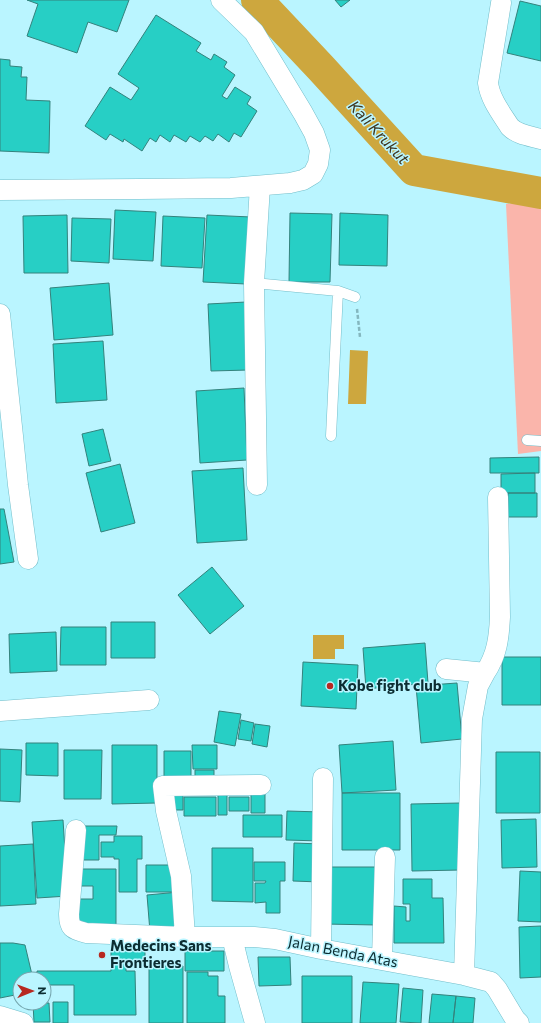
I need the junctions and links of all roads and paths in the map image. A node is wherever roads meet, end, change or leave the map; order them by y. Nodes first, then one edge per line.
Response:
1 (221, 0) edge
2 (501, 3) dead end
3 (541, 139) edge
4 (260, 186) junction
5 (0, 190) edge
6 (254, 283) junction
7 (338, 291) junction
8 (355, 297) joint
9 (0, 314) edge
10 (360, 337) dead end
11 (331, 436) dead end
12 (527, 440) dead end
13 (541, 441) edge
14 (257, 485) dead end
15 (9, 486) edge
16 (498, 497) dead end
17 (28, 559) dead end
18 (446, 669) dead end
19 (485, 673) junction
20 (149, 700) dead end
21 (0, 711) edge
22 (323, 778) dead end
23 (261, 785) dead end
24 (76, 830) dead end
25 (385, 857) dead end
26 (185, 937) junction
27 (232, 937) junction
28 (322, 949) junction
29 (382, 959) junction
30 (464, 975) junction
31 (0, 1016) edge
32 (514, 1022) edge
33 (23, 1023) edge
34 (255, 1023) edge

1 - 4 street
2 - 3 street
4 - 5 street
4 - 6 street
6 - 7 lane
6 - 14 street
7 - 8 lane
7 - 11 lane
8 - 10 path
9 - 15 street
12 - 13 lane
15 - 17 street
16 - 19 street
18 - 19 street
19 - 30 street
20 - 21 street
22 - 28 street
23 - 26 street
24 - 26 street, Jalan Benda Atas
25 - 29 street
26 - 27 street, Jalan Benda Atas
27 - 28 street, Jalan Benda Atas
27 - 34 street
28 - 29 street, Jalan Benda Atas
29 - 30 street, Jalan Benda Atas
30 - 32 street, Jalan Benda Atas
31 - 33 street

